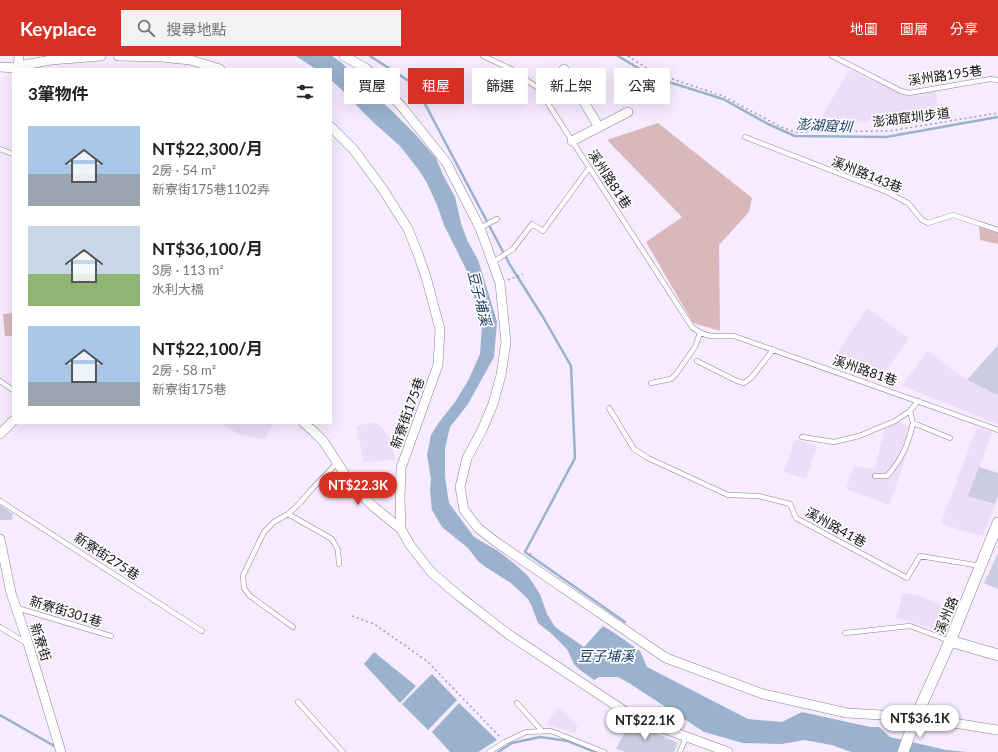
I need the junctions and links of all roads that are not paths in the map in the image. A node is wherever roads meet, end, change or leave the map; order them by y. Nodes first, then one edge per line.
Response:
1 (19, 56) edge
2 (100, 56) edge
3 (118, 56) edge
4 (344, 56) edge
5 (483, 56) edge
6 (832, 56) edge
7 (0, 67) edge
8 (18, 68) edge
9 (217, 68) edge
10 (998, 80) edge
11 (585, 104) edge
12 (628, 112) dead end
13 (599, 127) junction
14 (332, 128) edge
15 (745, 137) dead end
16 (572, 141) junction
17 (0, 149) edge
18 (12, 154) edge
19 (589, 168) junction
20 (498, 219) dead end
21 (483, 226) junction
22 (998, 230) edge
23 (492, 262) junction
24 (700, 333) junction
25 (773, 350) junction
26 (697, 361) dead end
27 (0, 381) edge
28 (651, 383) dead end
29 (12, 389) edge
30 (918, 401) junction
31 (609, 408) dead end
32 (910, 411) junction
33 (12, 422) edge
34 (913, 423) junction
35 (305, 424) edge
36 (998, 430) edge
37 (0, 434) edge
38 (802, 437) dead end
39 (950, 438) dead end
40 (338, 462) junction
41 (876, 476) dead end
42 (0, 501) edge
43 (288, 514) junction
44 (998, 523) edge
45 (401, 528) junction
46 (0, 539) edge
47 (339, 564) dead end
48 (981, 566) junction
49 (16, 608) junction
50 (293, 627) dead end
51 (0, 628) edge
52 (202, 631) dead end
53 (845, 633) dead end
54 (111, 636) dead end
55 (950, 641) junction
56 (28, 643) junction
57 (998, 655) edge
58 (298, 702) dead end
59 (517, 703) dead end
60 (916, 718) junction
61 (998, 730) edge
62 (542, 731) junction
63 (686, 737) junction
64 (61, 752) edge
65 (343, 752) edge
66 (489, 752) edge
67 (604, 752) edge
68 (680, 752) edge
69 (728, 752) edge
70 (903, 752) edge

1 - 8 street
2 - 8 street
3 - 9 street
4 - 21 street
5 - 16 lane, 溪州路81巷
6 - 10 lane, 溪州路195巷
7 - 8 street
11 - 13 street
12 - 13 street
13 - 16 street
14 - 45 street, 新寮街175巷
15 - 22 lane, 溪州路143巷
16 - 19 lane, 溪州路81巷
17 - 18 lane
19 - 23 lane
19 - 24 lane, 溪州路81巷
20 - 21 lane
21 - 23 street
23 - 60 street
24 - 25 lane, 溪州路81巷
24 - 28 lane
25 - 26 lane
25 - 30 lane, 溪州路81巷
27 - 29 lane
30 - 32 lane
30 - 36 lane, 溪州路81巷
31 - 48 lane, 溪州路41巷
32 - 34 lane
32 - 38 lane
33 - 37 street
34 - 39 lane
34 - 41 lane
35 - 40 street
40 - 43 lane
40 - 45 street
42 - 52 lane, 新寮街275巷
43 - 47 lane
43 - 50 lane
44 - 48 street, 溪州路
45 - 63 street, 新寮街175巷
46 - 49 street, 新寮街
48 - 55 street, 溪州路
49 - 54 lane, 新寮街301巷
49 - 56 street, 新寮街
51 - 56 lane
53 - 55 lane
55 - 57 street
55 - 60 street, 溪州路
56 - 64 street, 新寮街
58 - 65 lane
59 - 62 lane
60 - 61 street
60 - 70 street, 溪州路
62 - 66 lane
62 - 67 lane
63 - 68 lane
63 - 69 street, 新寮街175巷

